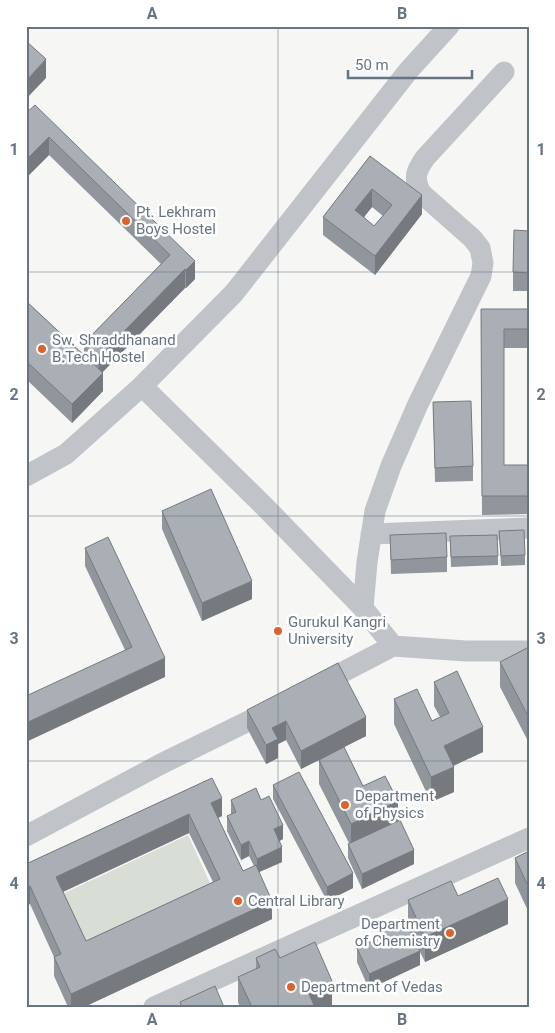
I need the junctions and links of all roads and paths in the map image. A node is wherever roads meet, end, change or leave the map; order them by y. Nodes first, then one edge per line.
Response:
1 (449, 26) edge
2 (504, 72) dead end
3 (142, 386) junction
4 (26, 476) edge
5 (529, 528) edge
6 (371, 534) junction
7 (363, 608) junction
8 (393, 646) junction
9 (529, 651) edge
10 (26, 836) edge
11 (529, 838) edge
12 (154, 1007) edge

1 - 3 street
2 - 6 street
3 - 4 street
3 - 7 street
5 - 6 street
6 - 7 street
7 - 8 street
8 - 9 street
8 - 10 street
11 - 12 street

